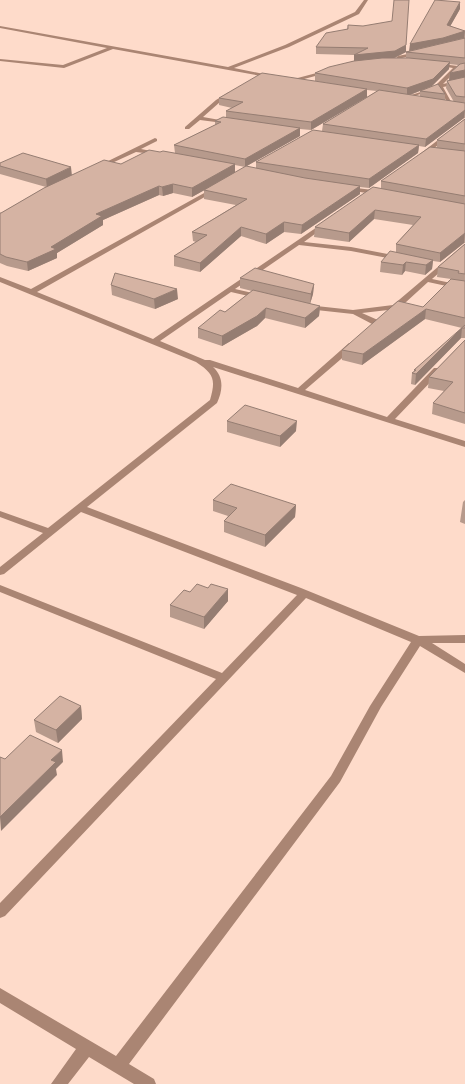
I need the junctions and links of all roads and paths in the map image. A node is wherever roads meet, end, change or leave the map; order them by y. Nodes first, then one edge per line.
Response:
1 (366, 0) edge
2 (0, 27) edge
3 (113, 48) junction
4 (427, 51) edge
5 (0, 60) edge
6 (387, 63) edge
7 (394, 63) junction
8 (402, 63) edge
9 (432, 64) edge
10 (457, 67) junction
11 (465, 68) edge
12 (227, 69) junction
13 (336, 69) edge
14 (260, 74) junction
15 (276, 77) edge
16 (284, 79) edge
17 (251, 80) edge
18 (293, 80) junction
19 (465, 81) edge
20 (311, 84) edge
21 (440, 86) junction
22 (235, 90) edge
23 (395, 98) edge
24 (404, 99) junction
25 (423, 102) edge
26 (442, 104) edge
27 (452, 106) junction
28 (458, 107) edge
29 (199, 118) junction
30 (465, 121) edge
31 (236, 124) edge
32 (187, 128) dead end
33 (155, 140) dead end
34 (136, 150) junction
35 (418, 150) edge
36 (428, 151) junction
37 (437, 152) edge
38 (163, 155) edge
39 (415, 161) edge
40 (93, 170) edge
41 (220, 186) edge
42 (379, 186) edge
43 (343, 188) edge
44 (372, 192) junction
45 (391, 195) edge
46 (362, 199) edge
47 (330, 221) edge
48 (298, 243) junction
49 (465, 246) edge
50 (406, 260) edge
51 (433, 265) edge
52 (442, 266) junction
53 (0, 279) edge
54 (427, 280) junction
55 (465, 288) edge
56 (230, 290) junction
57 (31, 292) junction
58 (266, 298) edge
59 (294, 305) edge
60 (396, 307) junction
61 (353, 312) junction
62 (376, 323) junction
63 (369, 330) edge
64 (155, 341) junction
65 (355, 342) edge
66 (199, 360) junction
67 (445, 362) edge
68 (298, 392) junction
69 (389, 420) junction
70 (465, 444) edge
71 (80, 508) junction
72 (0, 514) edge
73 (49, 532) junction
74 (0, 572) edge
75 (0, 588) edge
76 (304, 594) junction
77 (465, 639) edge
78 (418, 640) junction
79 (465, 668) edge
80 (224, 678) junction
81 (0, 912) edge
82 (0, 995) edge
83 (87, 1048) junction
84 (118, 1066) junction
85 (59, 1084) edge
86 (148, 1084) edge

1 - 12 street
2 - 3 street
3 - 5 street
3 - 12 street
4 - 7 street
6 - 7 street
7 - 8 street
9 - 10 street
10 - 11 street
10 - 21 street
12 - 14 street
13 - 18 street
14 - 15 street
14 - 17 street
16 - 18 street
18 - 20 street
19 - 21 street
21 - 24 street
21 - 27 street
22 - 29 street
23 - 24 street
24 - 25 street
26 - 27 street
27 - 28 street
29 - 31 street
29 - 32 street
30 - 36 street
33 - 34 street
34 - 38 street
34 - 40 street
35 - 36 street
36 - 37 street
36 - 39 street
41 - 57 street
42 - 44 street
43 - 44 street
44 - 45 street
44 - 46 street
47 - 48 street
48 - 50 street
48 - 56 street
49 - 52 street
51 - 52 street
52 - 54 street
53 - 57 street
54 - 55 street
54 - 60 street
56 - 58 street
56 - 64 street
57 - 64 street
59 - 61 street
60 - 61 street
60 - 62 street
61 - 62 street
62 - 63 street
64 - 66 street
65 - 68 street
66 - 68 street
66 - 71 street
67 - 69 street
68 - 69 street
69 - 70 street
71 - 73 street
71 - 76 street
72 - 73 street
73 - 74 street
75 - 80 street
76 - 78 street
76 - 80 street
77 - 78 street
78 - 79 street
78 - 84 street
80 - 81 street
82 - 83 street
83 - 84 street
83 - 85 street
84 - 86 street

